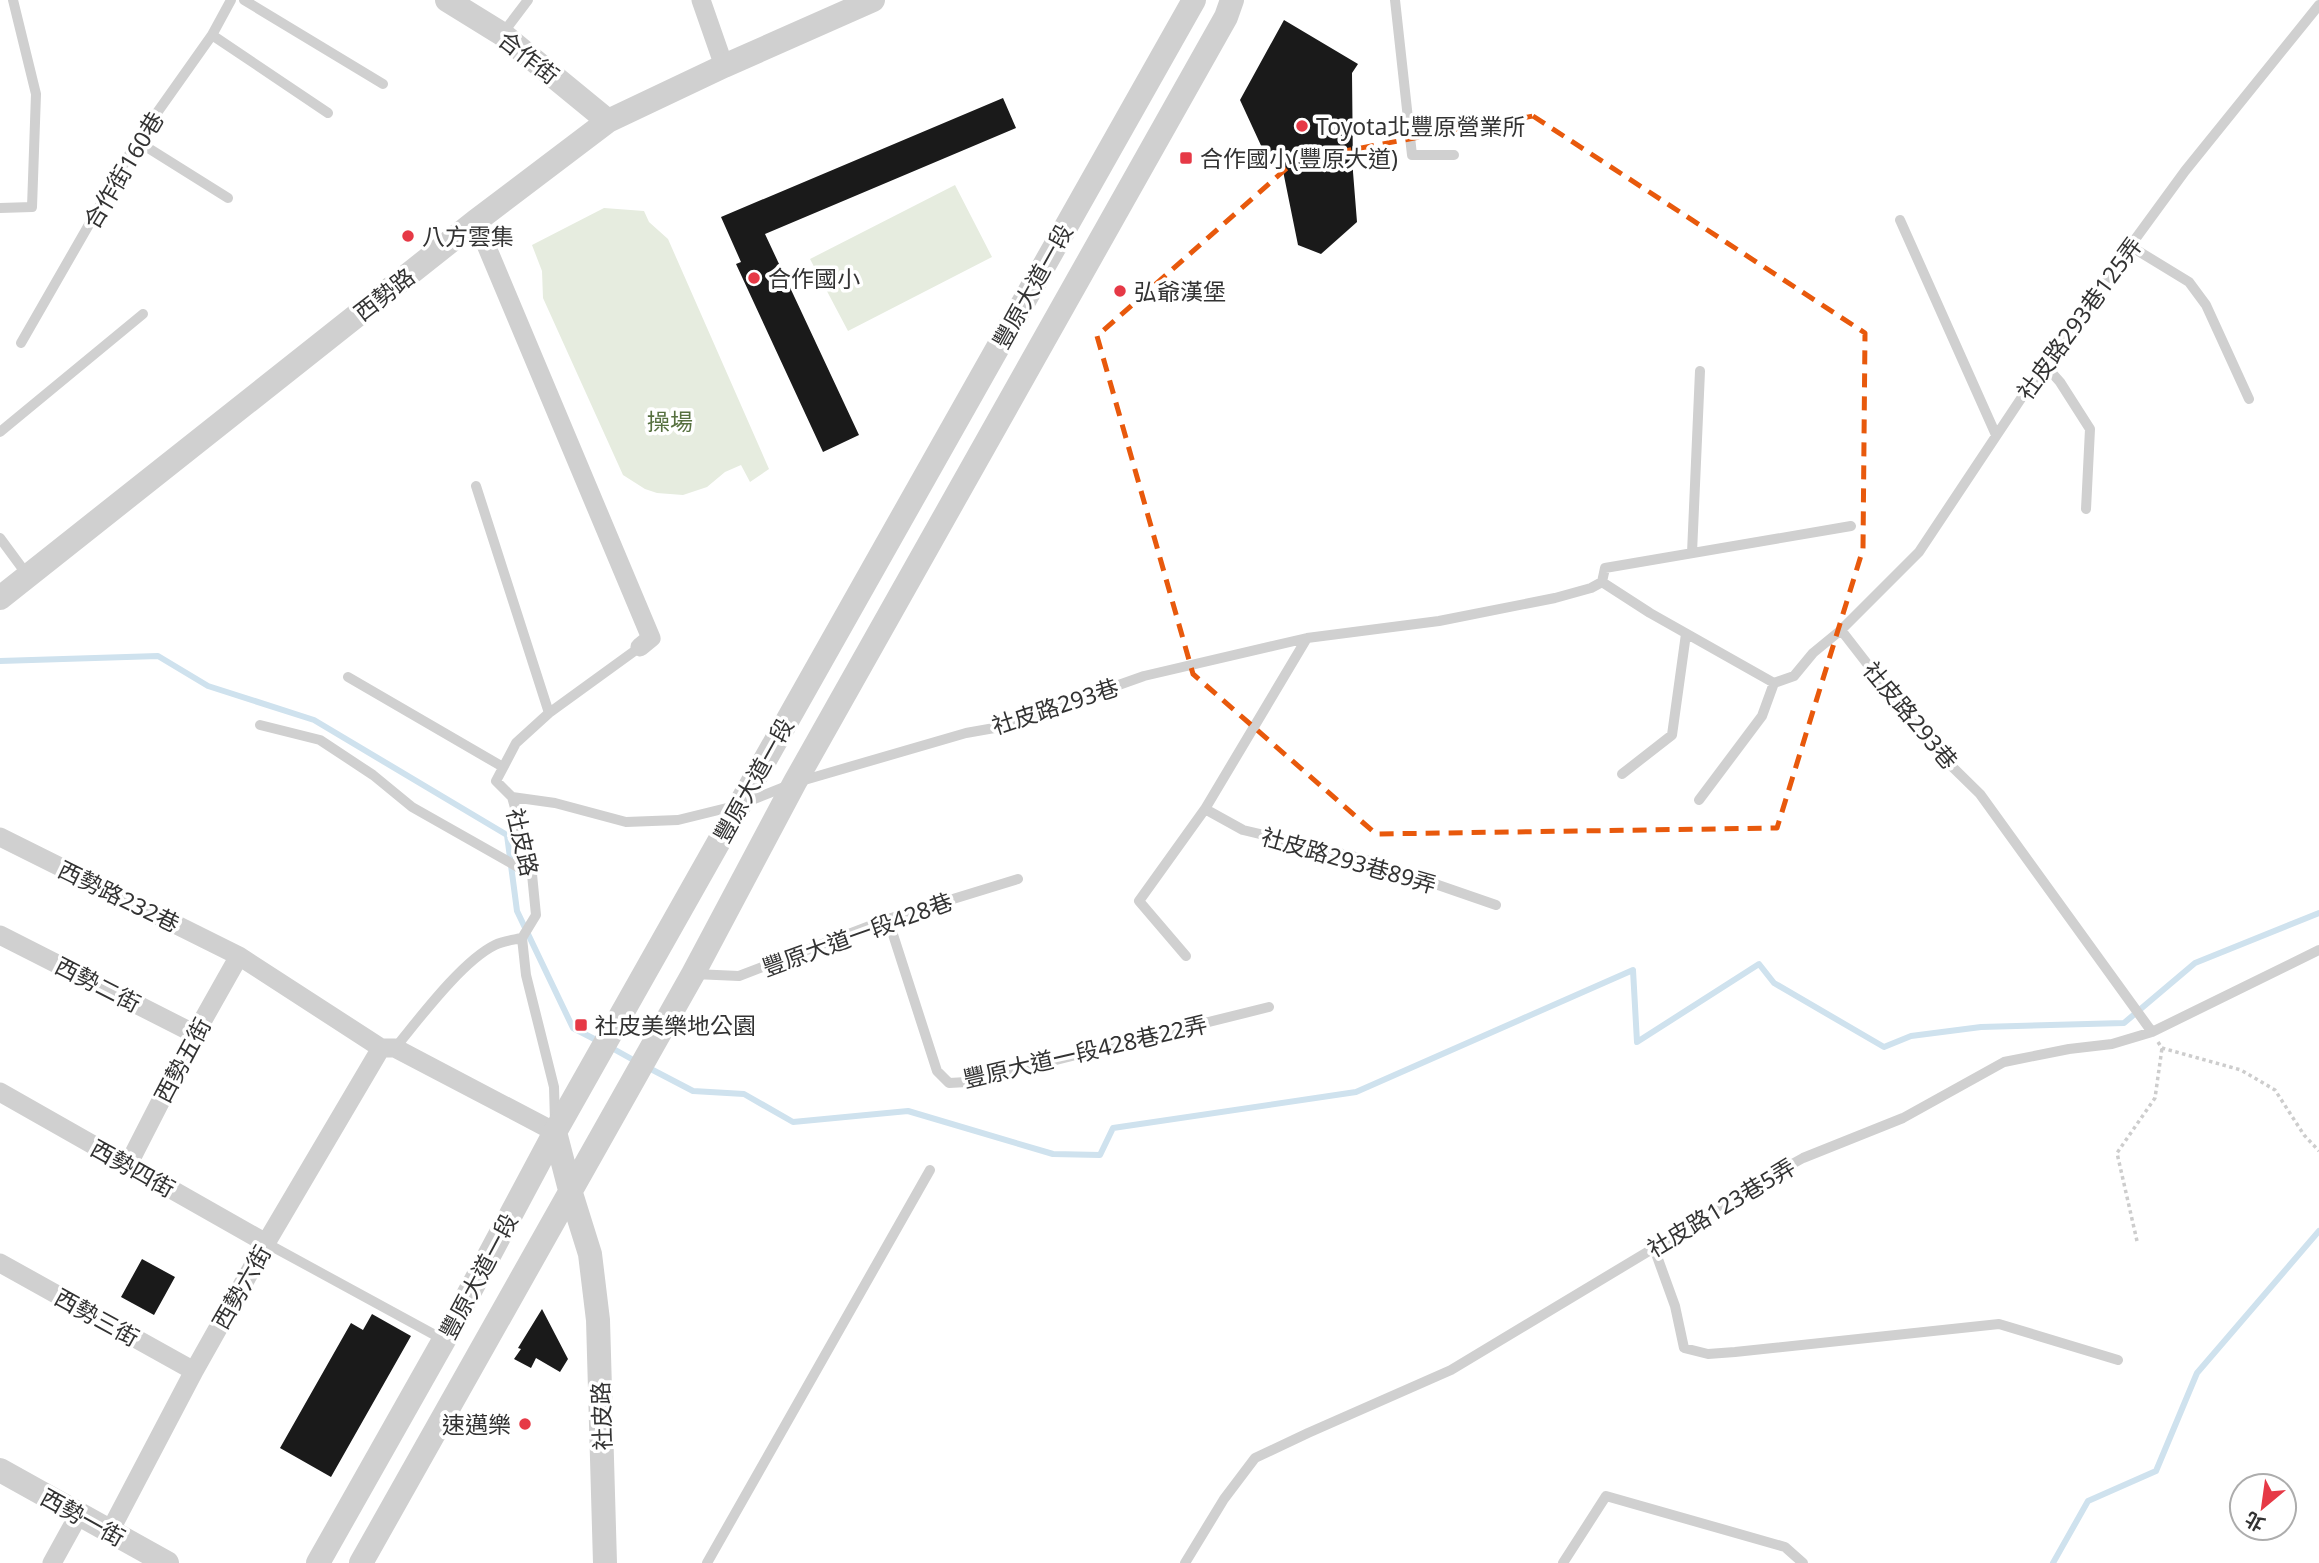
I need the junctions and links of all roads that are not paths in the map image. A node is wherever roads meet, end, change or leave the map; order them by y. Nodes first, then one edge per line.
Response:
1 (13, 0) edge
2 (244, 0) edge
3 (447, 0) edge
4 (528, 0) edge
5 (701, 0) edge
6 (873, 0) edge
7 (1194, 0) edge
8 (1395, 0) edge
9 (228, 1) edge
10 (2319, 5) edge
11 (1233, 6) edge
12 (212, 34) junction
13 (502, 34) junction
14 (724, 66) junction
15 (383, 84) dead end
16 (328, 113) dead end
17 (608, 121) junction
18 (137, 141) junction
19 (1454, 155) dead end
20 (228, 198) dead end
21 (0, 208) edge
22 (1900, 220) dead end
23 (476, 221) junction
24 (2130, 246) junction
25 (143, 314) dead end
26 (21, 343) dead end
27 (2044, 364) junction
28 (1700, 371) dead end
29 (2249, 399) dead end
30 (0, 432) edge
31 (1996, 435) junction
32 (476, 486) dead end
33 (2086, 509) dead end
34 (1851, 526) dead end
35 (0, 538) edge
36 (1692, 553) junction
37 (28, 576) junction
38 (1602, 582) junction
39 (0, 598) edge
40 (1841, 630) junction
41 (1686, 634) junction
42 (1307, 638) junction
43 (639, 646) joint
44 (348, 677) dead end
45 (1774, 683) junction
46 (550, 712) junction
47 (260, 725) dead end
48 (503, 767) junction
49 (1622, 774) dead end
50 (795, 782) junction
51 (512, 797) junction
52 (1699, 800) dead end
53 (739, 805) junction
54 (1205, 809) junction
55 (0, 837) edge
56 (532, 875) junction
57 (1018, 879) dead end
58 (1496, 905) dead end
59 (888, 919) junction
60 (0, 935) edge
61 (522, 938) junction
62 (2319, 950) edge
63 (239, 956) junction
64 (1185, 956) dead end
65 (693, 974) junction
66 (1269, 1007) dead end
67 (2151, 1032) junction
68 (195, 1034) junction
69 (388, 1048) junction
70 (1, 1094) edge
71 (555, 1132) junction
72 (128, 1165) junction
73 (930, 1170) dead end
74 (570, 1190) junction
75 (266, 1243) junction
76 (1654, 1248) junction
77 (0, 1263) edge
78 (444, 1340) junction
79 (2118, 1360) dead end
80 (194, 1371) junction
81 (0, 1471) edge
82 (78, 1516) junction
83 (110, 1531) junction
84 (52, 1563) edge
85 (167, 1563) edge
86 (318, 1563) edge
87 (361, 1563) edge
88 (605, 1563) edge
89 (707, 1563) edge
90 (1185, 1563) edge
91 (1563, 1563) edge
92 (1803, 1563) edge

1 - 21 lane
2 - 15 lane
3 - 13 street, 合作街
4 - 13 lane
5 - 14 street
6 - 14 street, 西勢路
7 - 53 street, 豐原大道一段
8 - 19 lane
9 - 12 lane, 合作街160巷
10 - 24 lane, 社皮路293巷125弄
11 - 50 street, 豐原大道一段
12 - 16 lane
12 - 18 lane, 合作街160巷
13 - 17 street, 合作街
14 - 17 street, 西勢路
17 - 23 street, 西勢路
18 - 20 lane
18 - 26 lane, 合作街160巷
22 - 31 lane
23 - 37 street, 西勢路
23 - 43 street
24 - 27 lane, 社皮路293巷125弄
24 - 29 lane
25 - 30 lane
27 - 31 lane, 社皮路293巷125弄
27 - 33 lane
28 - 36 lane
31 - 40 lane, 社皮路293巷125弄
32 - 46 lane
34 - 36 lane, 社皮路293巷
35 - 37 lane
36 - 38 lane, 社皮路293巷
37 - 39 street, 西勢路
38 - 41 lane
38 - 42 lane, 社皮路293巷
40 - 45 lane
40 - 67 lane, 社皮路293巷
41 - 45 lane
41 - 49 lane
42 - 50 lane, 社皮路293巷
42 - 54 lane
43 - 46 lane
44 - 48 lane
45 - 52 lane
46 - 48 lane
47 - 56 lane
48 - 51 lane, 社皮路
50 - 53 lane, 社皮路293巷
50 - 65 street, 豐原大道一段
51 - 53 lane, 社皮路293巷
51 - 56 lane, 社皮路
53 - 71 street, 豐原大道一段
54 - 58 lane, 社皮路293巷89弄
54 - 64 lane
55 - 63 street, 西勢路232巷
56 - 61 lane, 社皮路
57 - 59 lane, 豐原大道一段428巷
59 - 65 lane, 豐原大道一段428巷
59 - 66 lane, 豐原大道一段428巷22弄
60 - 68 street, 西勢二街
61 - 69 lane
61 - 71 lane, 社皮路
62 - 67 lane, 社皮路123巷5弄
63 - 68 street, 西勢五街
63 - 69 street, 西勢路232巷
65 - 74 street, 豐原大道一段
67 - 76 lane, 社皮路123巷5弄
68 - 72 street, 西勢五街
69 - 71 street, 西勢路232巷
69 - 75 street, 西勢六街
70 - 72 street, 西勢四街
71 - 74 street, 社皮路
71 - 78 street, 豐原大道一段
72 - 75 street, 西勢四街
73 - 89 lane
74 - 87 street, 豐原大道一段
74 - 88 street, 社皮路
75 - 78 lane
75 - 80 street, 西勢六街
76 - 79 lane
76 - 90 lane, 社皮路123巷5弄
77 - 80 street, 西勢三街
78 - 86 street, 豐原大道一段
80 - 83 street, 西勢六街
81 - 82 street, 西勢一街
82 - 83 street, 西勢一街
82 - 84 street
83 - 85 street, 西勢一街
91 - 92 lane

